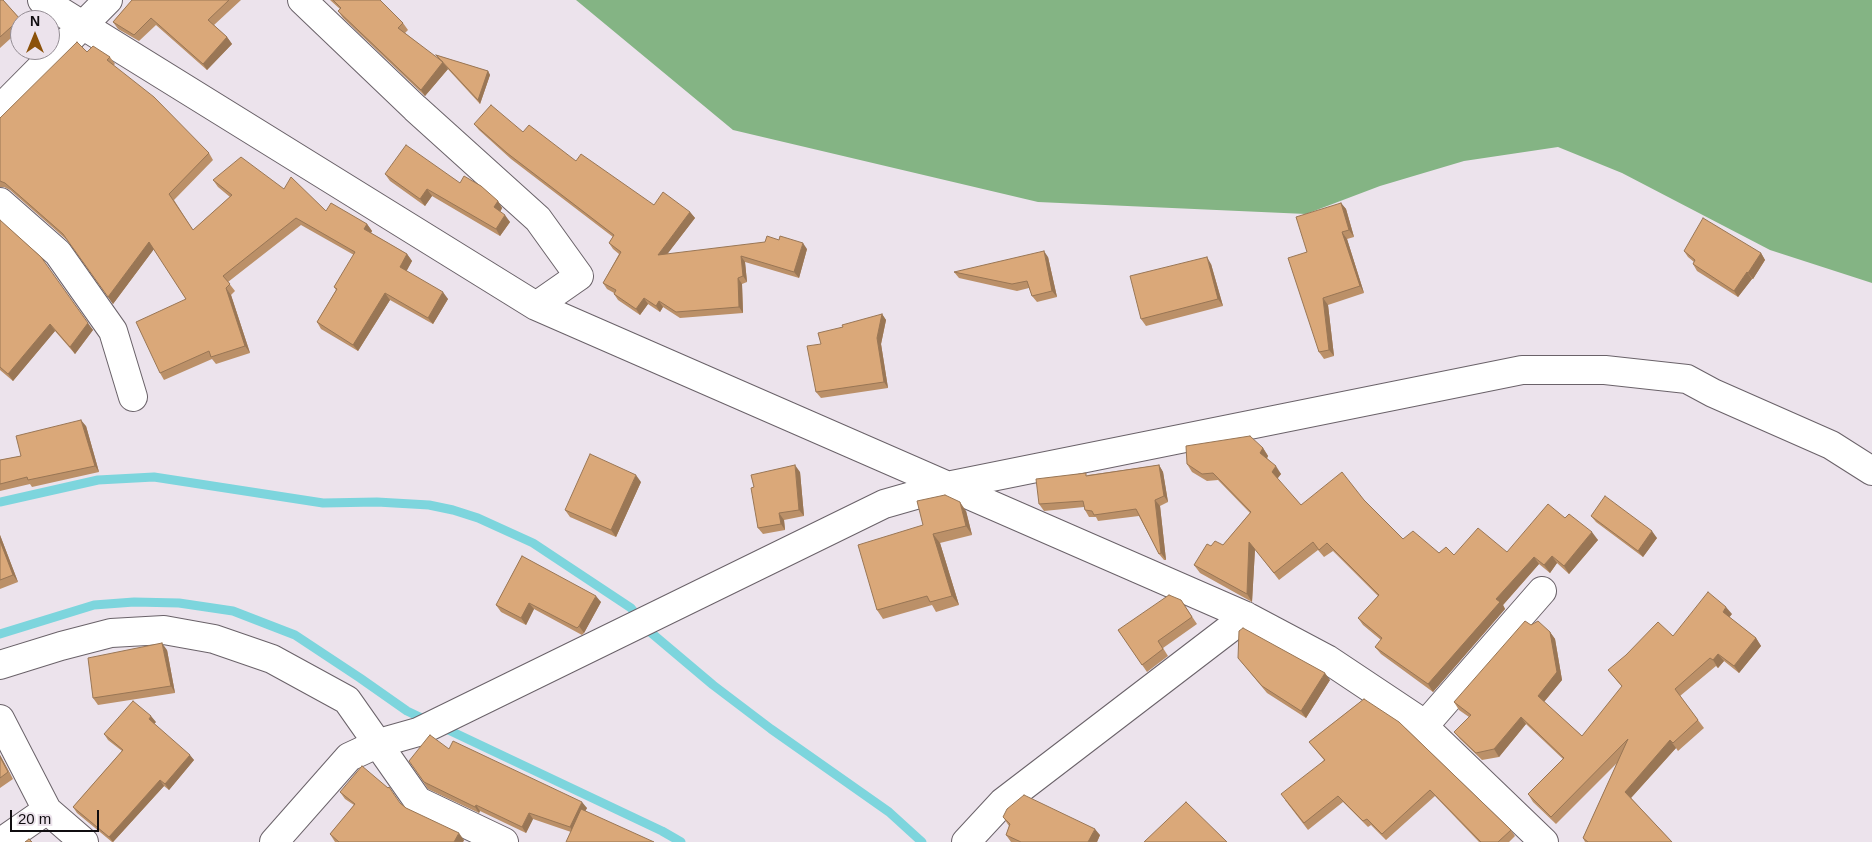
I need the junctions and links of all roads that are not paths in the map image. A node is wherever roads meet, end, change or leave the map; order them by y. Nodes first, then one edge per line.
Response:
1 (42, 0) edge
2 (108, 0) edge
3 (302, 0) edge
4 (82, 26) junction
5 (0, 110) edge
6 (0, 202) edge
7 (536, 306) junction
8 (133, 396) dead end
9 (1872, 471) edge
10 (947, 486) junction
11 (1542, 591) dead end
12 (1246, 616) junction
13 (0, 665) edge
14 (0, 719) edge
15 (1424, 726) junction
16 (379, 743) junction
17 (47, 810) junction
18 (966, 841) edge
19 (1, 842) edge
20 (84, 842) edge
21 (274, 842) edge
22 (504, 842) edge
23 (1544, 842) edge

1 - 4 street
2 - 4 street
3 - 7 street
4 - 5 street
4 - 7 street
6 - 8 street
7 - 10 street
9 - 10 street
10 - 12 street
10 - 16 street
11 - 15 street
12 - 15 street
12 - 18 street
13 - 16 street
14 - 17 street
15 - 23 street
16 - 21 street
16 - 22 street
17 - 19 street
17 - 20 street

